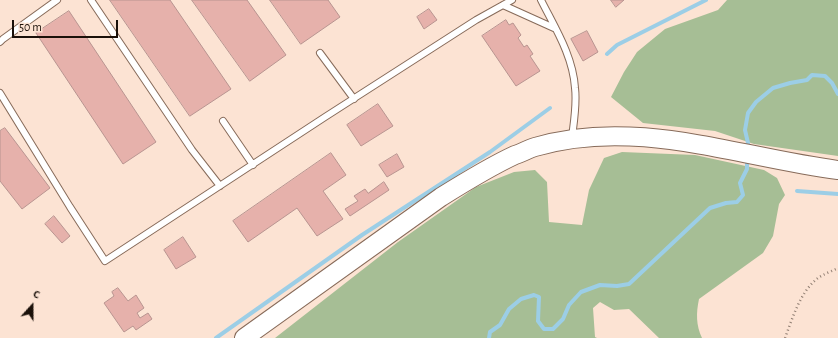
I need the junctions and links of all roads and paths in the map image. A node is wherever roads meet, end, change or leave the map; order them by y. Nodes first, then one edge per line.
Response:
1 (57, 0) edge
2 (91, 0) edge
3 (512, 0) edge
4 (541, 0) edge
5 (503, 5) junction
6 (554, 28) junction
7 (0, 42) edge
8 (320, 53) dead end
9 (0, 93) edge
10 (354, 99) junction
11 (223, 121) dead end
12 (572, 139) junction
13 (253, 165) junction
14 (838, 170) edge
15 (220, 186) junction
16 (838, 268) edge
17 (244, 338) edge
18 (784, 338) edge

1 - 7 lane
2 - 15 lane
3 - 5 lane
4 - 6 lane
5 - 6 lane
5 - 10 lane
6 - 12 lane
8 - 10 lane
9 - 15 lane
10 - 13 lane
11 - 13 lane
12 - 14 street
12 - 17 street
13 - 15 lane
16 - 18 path

